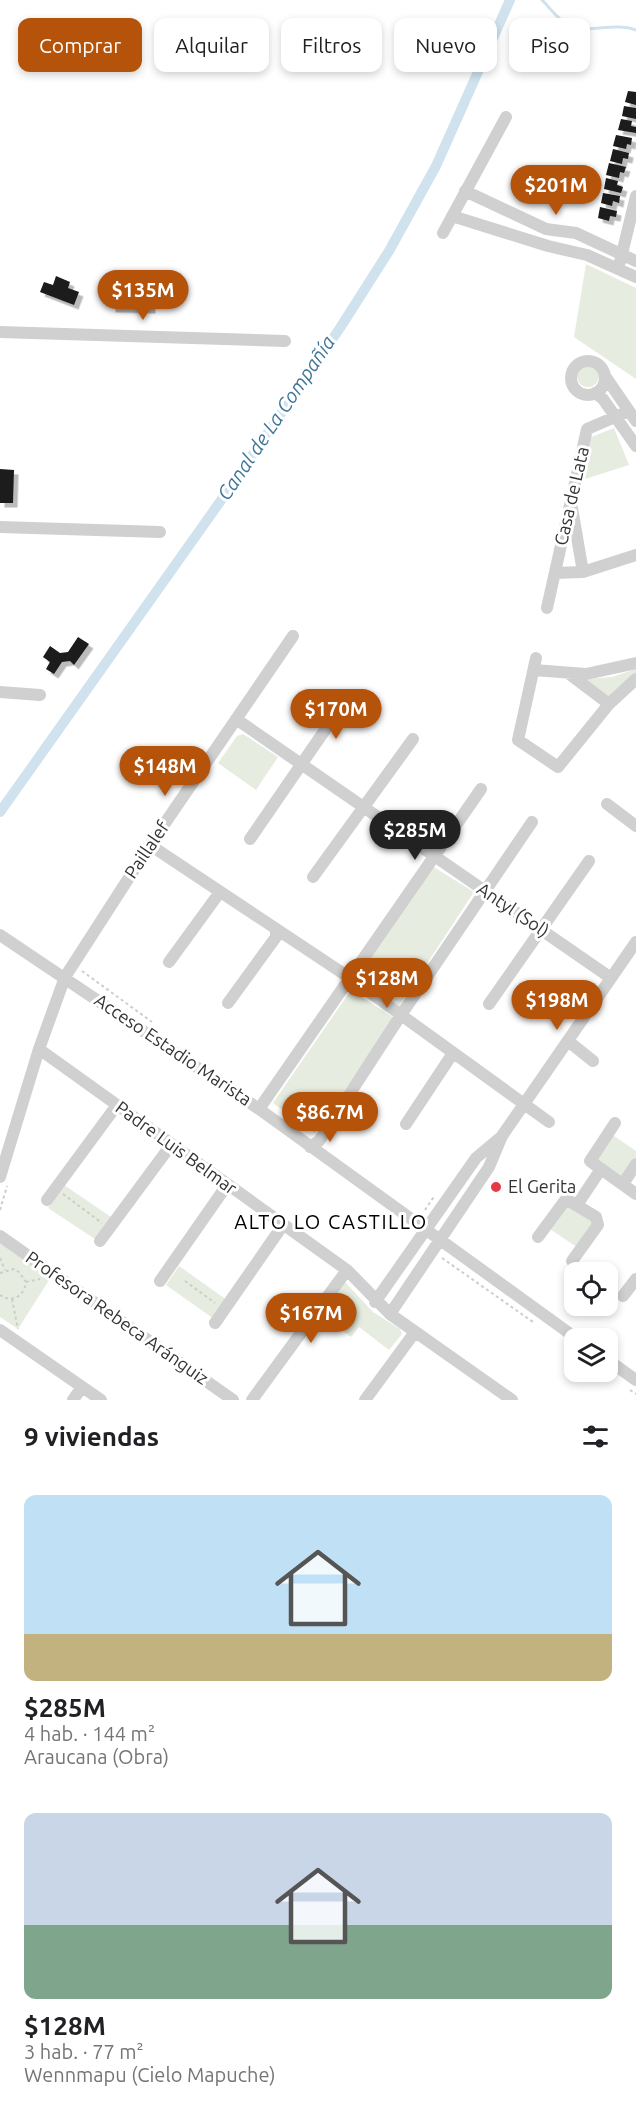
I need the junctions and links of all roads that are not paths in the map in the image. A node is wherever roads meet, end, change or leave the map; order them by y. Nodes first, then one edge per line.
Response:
1 (506, 117) dead end
2 (465, 191) junction
3 (636, 196) edge
4 (452, 216) junction
5 (442, 233) dead end
6 (622, 254) junction
7 (636, 261) edge
8 (618, 269) junction
9 (636, 277) edge
10 (0, 332) edge
11 (285, 341) dead end
12 (605, 376) junction
13 (595, 393) junction
14 (616, 416) junction
15 (632, 416) edge
16 (636, 446) edge
17 (571, 501) junction
18 (0, 527) edge
19 (160, 532) dead end
20 (636, 555) edge
21 (583, 572) junction
22 (555, 573) junction
23 (547, 608) dead end
24 (293, 636) dead end
25 (636, 663) edge
26 (568, 673) junction
27 (636, 679) edge
28 (0, 692) edge
29 (40, 695) dead end
30 (347, 698) dead end
31 (609, 704) junction
32 (236, 719) junction
33 (413, 739) dead end
34 (301, 764) junction
35 (481, 789) dead end
36 (607, 804) dead end
37 (364, 807) junction
38 (634, 819) edge
39 (532, 822) dead end
40 (250, 839) dead end
41 (150, 846) junction
42 (435, 857) junction
43 (590, 861) dead end
44 (313, 877) dead end
45 (485, 891) junction
46 (220, 892) junction
47 (542, 928) junction
48 (276, 930) junction
49 (0, 935) edge
50 (636, 942) edge
51 (169, 962) dead end
52 (65, 977) junction
53 (350, 978) junction
54 (611, 978) junction
55 (228, 1003) dead end
56 (489, 1004) dead end
57 (401, 1015) junction
58 (568, 1041) junction
59 (39, 1049) junction
60 (453, 1053) junction
61 (594, 1061) dead end
62 (525, 1104) junction
63 (117, 1105) junction
64 (259, 1109) junction
65 (549, 1122) dead end
66 (615, 1123) dead end
67 (406, 1124) dead end
68 (502, 1136) junction
69 (171, 1145) junction
70 (310, 1147) junction
71 (636, 1164) edge
72 (601, 1169) junction
73 (5, 1177) edge
74 (623, 1184) junction
75 (227, 1185) junction
76 (636, 1194) edge
77 (47, 1200) dead end
78 (577, 1205) junction
79 (284, 1225) junction
80 (424, 1231) junction
81 (0, 1236) edge
82 (538, 1237) dead end
83 (100, 1241) dead end
84 (436, 1246) junction
85 (572, 1261) dead end
86 (346, 1270) junction
87 (636, 1279) edge
88 (160, 1281) dead end
89 (623, 1296) dead end
90 (375, 1302) junction
91 (390, 1314) junction
92 (215, 1323) dead end
93 (0, 1330) edge
94 (564, 1330) edge
95 (415, 1332) junction
96 (618, 1367) edge
97 (636, 1380) edge
98 (82, 1387) junction
99 (368, 1399) edge
100 (73, 1400) edge
101 (101, 1400) edge
102 (233, 1400) edge
103 (252, 1400) edge
104 (512, 1400) edge

1 - 2 street
2 - 4 street
2 - 6 street
3 - 6 street
4 - 5 street
4 - 8 street
6 - 7 street
6 - 8 street
8 - 9 street
10 - 11 street
12 - 13 street
12 - 13 street
12 - 15 street
13 - 14 street
14 - 15 street, Casa de Lata
14 - 16 street
14 - 17 street, Casa de Lata
17 - 21 street
17 - 22 street, Casa de Lata
18 - 19 street
20 - 21 street
21 - 22 street
22 - 23 street, Casa de Lata
24 - 32 street, Paillalef
25 - 26 street
26 - 31 street
26 - 31 street
27 - 31 street
28 - 29 street
30 - 34 street
32 - 34 street, Antyl (Sol)
32 - 41 street, Paillalef
33 - 37 street
34 - 37 street, Antyl (Sol)
34 - 40 street
35 - 42 street
36 - 38 street
37 - 42 street, Antyl (Sol)
37 - 44 street
39 - 45 street
41 - 46 street
41 - 52 street, Paillalef
42 - 45 street, Antyl (Sol)
42 - 53 street
43 - 47 street
45 - 47 street, Antyl (Sol)
45 - 57 street
46 - 48 street
46 - 51 street
47 - 54 street, Antyl (Sol)
47 - 56 street
48 - 53 street
48 - 55 street
49 - 52 street, Acceso Estadio Marista
50 - 54 street
52 - 59 street, Paillalef
52 - 64 street, Acceso Estadio Marista
53 - 57 street
53 - 64 street
54 - 58 street
57 - 60 street
57 - 70 street
58 - 61 street
58 - 62 street
59 - 63 street, Padre Luis Belmar
59 - 73 street, Paillalef
60 - 62 street
60 - 67 street
62 - 65 street
62 - 68 street
63 - 69 street, Padre Luis Belmar
63 - 77 street
64 - 70 street, Acceso Estadio Marista
66 - 72 street
68 - 80 street
68 - 84 street
69 - 75 street, Padre Luis Belmar
69 - 83 street
70 - 80 street, Acceso Estadio Marista
71 - 74 street
72 - 74 street
72 - 78 street
74 - 76 street
75 - 79 street, Padre Luis Belmar
75 - 88 street
78 - 82 street
78 - 85 street
79 - 86 street, Padre Luis Belmar
79 - 92 street
80 - 84 street, Acceso Estadio Marista
80 - 90 street
81 - 102 street, Profesora Rebeca Aránguiz
84 - 91 street
84 - 94 street, Acceso Estadio Marista
86 - 90 street, Padre Luis Belmar
86 - 103 street
87 - 89 street
90 - 91 street, Padre Luis Belmar
91 - 95 street, Padre Luis Belmar
93 - 98 street
95 - 99 street
95 - 104 street, Padre Luis Belmar
96 - 97 street
98 - 100 street
98 - 101 street

